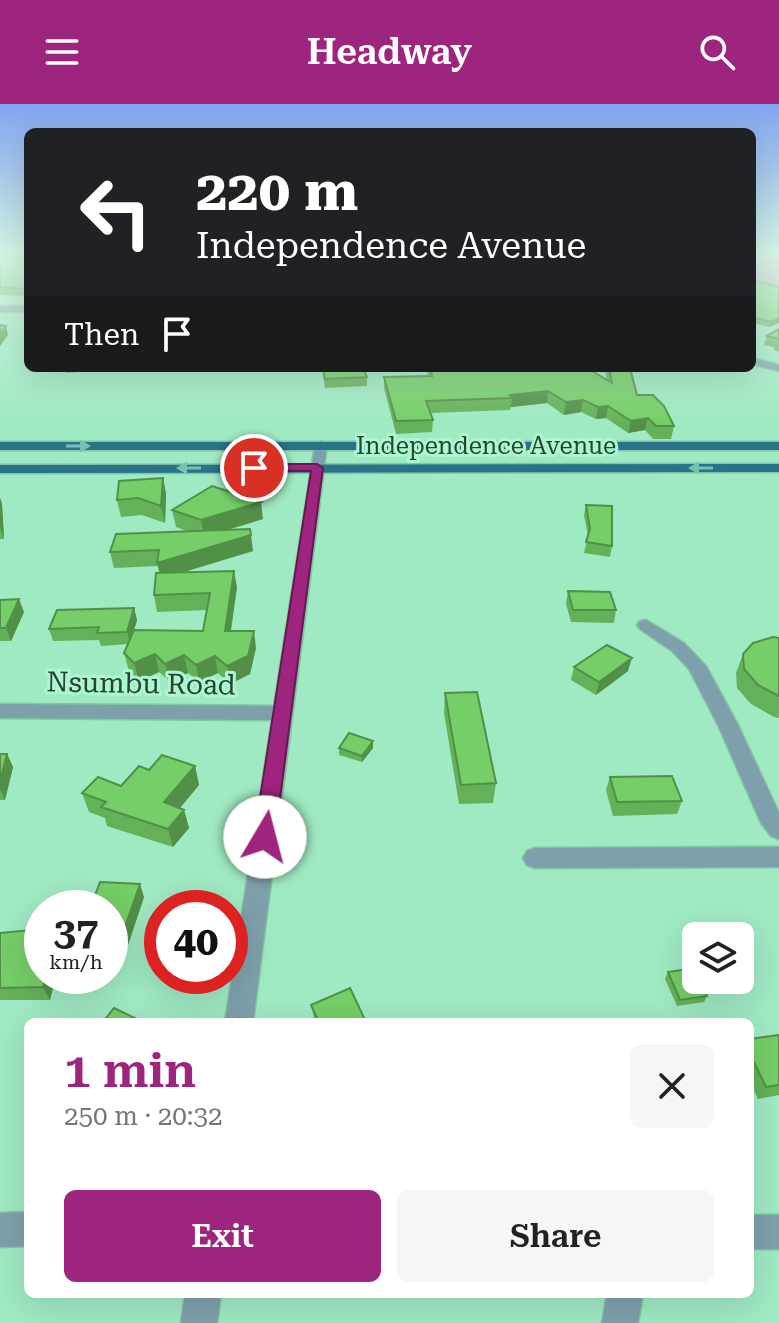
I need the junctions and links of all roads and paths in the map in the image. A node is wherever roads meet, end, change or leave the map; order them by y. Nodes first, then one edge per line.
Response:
1 (756, 362) edge
2 (779, 368) edge
3 (321, 445) junction
4 (0, 446) edge
5 (779, 446) edge
6 (317, 468) junction
7 (779, 468) edge
8 (0, 469) edge
9 (646, 625) dead end
10 (0, 711) edge
11 (282, 713) junction
12 (779, 830) edge
13 (779, 857) edge
14 (535, 858) dead end
15 (240, 1018) edge
16 (24, 1229) edge
17 (0, 1230) edge
18 (754, 1232) edge
19 (779, 1232) edge
20 (202, 1298) edge
21 (624, 1298) edge
22 (199, 1323) edge
23 (620, 1323) edge

1 - 2 street
4 -> 3 main road, Independence Avenue
3 - 5 main road, Independence Avenue
3 - 6 street
7 -> 6 main road, Independence Avenue
6 -> 8 main road, Independence Avenue
6 - 11 street
9 - 12 street
10 - 11 street, Nsumbu Road
11 - 15 street
13 - 14 street
16 - 17 street
18 - 19 street
20 - 22 street
21 - 23 street

